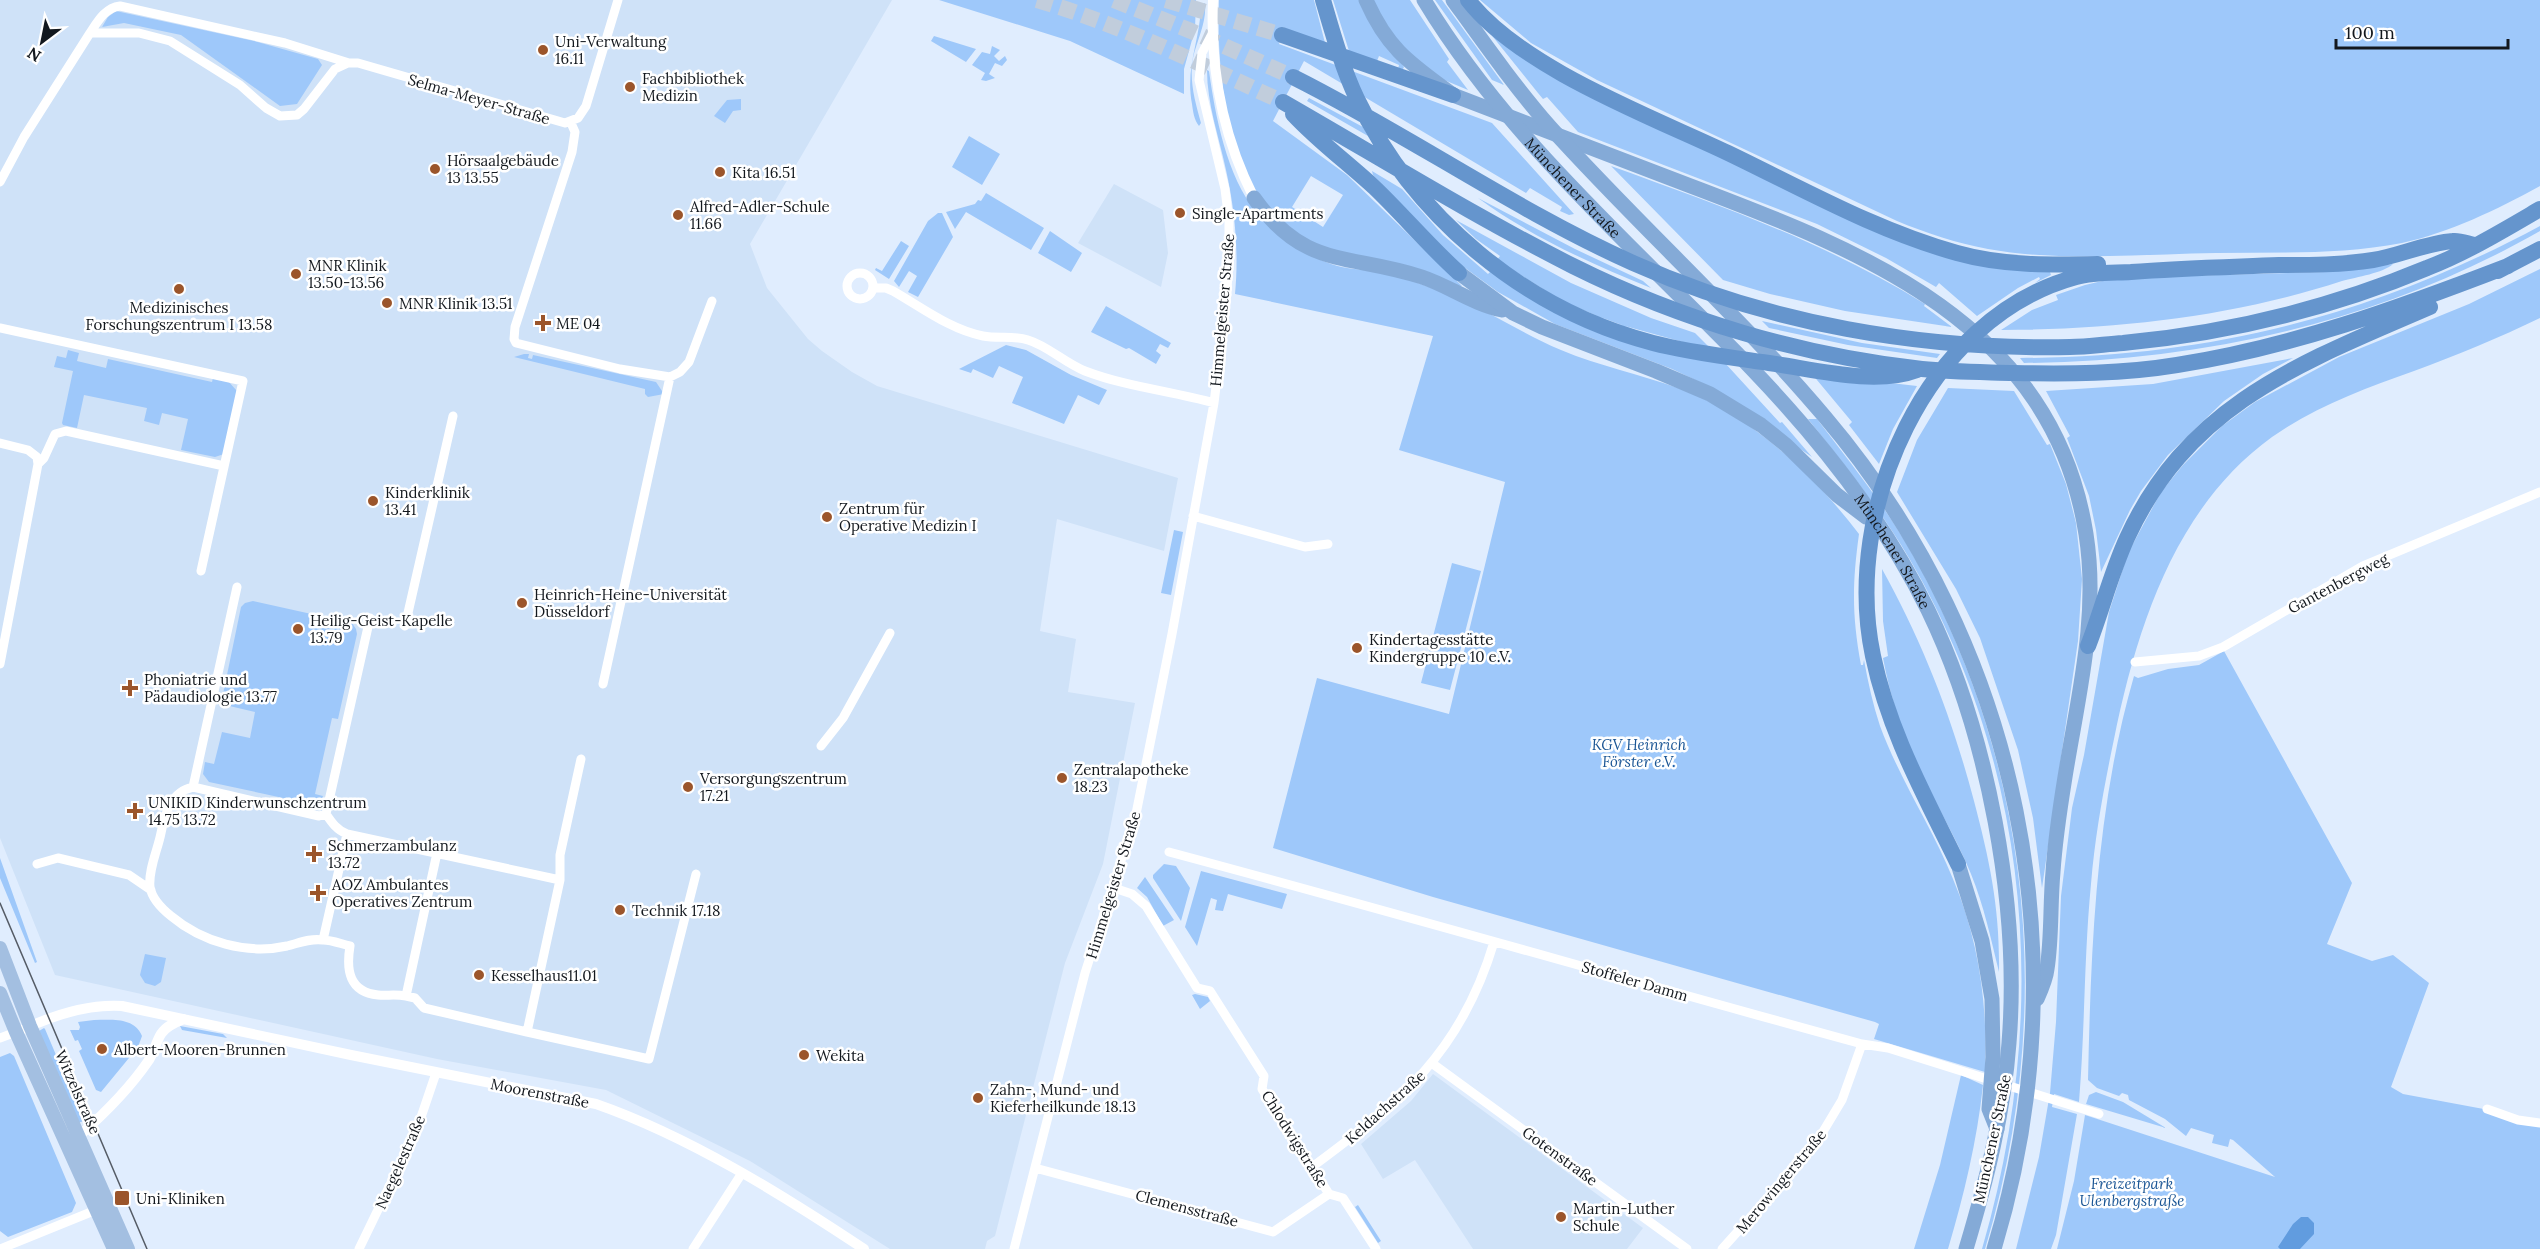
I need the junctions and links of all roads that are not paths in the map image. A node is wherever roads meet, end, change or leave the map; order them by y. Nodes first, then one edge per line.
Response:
1 (611, 0) edge
2 (618, 0) edge
3 (1213, 0) edge
4 (1323, 0) edge
5 (1366, 0) edge
6 (1424, 0) edge
7 (1453, 0) edge
8 (1468, 0) edge
9 (611, 21) junction
10 (90, 33) junction
11 (1212, 34) junction
12 (1282, 35) tunnel mouth
13 (349, 63) junction
14 (1293, 77) tunnel mouth
15 (1453, 95) junction
16 (572, 123) junction
17 (0, 182) edge
18 (1254, 198) joint
19 (2540, 209) edge
20 (2474, 245) junction
21 (2540, 249) edge
22 (2508, 266) junction
23 (2176, 267) junction
24 (1459, 273) joint
25 (874, 288) dead end
26 (712, 301) dead end
27 (1514, 313) junction
28 (0, 328) edge
29 (1921, 369) junction
30 (670, 377) junction
31 (1214, 403) junction
32 (453, 416) dead end
33 (0, 443) edge
34 (38, 464) junction
35 (224, 466) junction
36 (2540, 492) edge
37 (1193, 516) junction
38 (1880, 528) junction
39 (1328, 544) dead end
40 (201, 571) dead end
41 (237, 587) dead end
42 (370, 618) dead end
43 (405, 626) dead end
44 (890, 633) dead end
45 (2088, 646) junction
46 (2135, 662) dead end
47 (0, 664) edge
48 (603, 684) dead end
49 (821, 746) dead end
50 (581, 759) dead end
51 (193, 787) junction
52 (326, 814) junction
53 (347, 834) junction
54 (1169, 852) dead end
55 (437, 853) junction
56 (38, 864) dead end
57 (1958, 864) joint
58 (696, 874) dead end
59 (560, 880) junction
60 (1114, 888) junction
61 (151, 890) junction
62 (323, 939) junction
63 (1494, 942) junction
64 (0, 948) edge
65 (0, 993) edge
66 (406, 996) junction
67 (2034, 1009) junction
68 (151, 1011) junction
69 (185, 1019) junction
70 (30, 1026) junction
71 (16, 1032) junction
72 (526, 1032) junction
73 (161, 1034) junction
74 (0, 1038) edge
75 (1862, 1044) junction
76 (1433, 1064) junction
77 (436, 1073) junction
78 (2487, 1109) dead end
79 (2099, 1114) dead end
80 (2540, 1123) edge
81 (59, 1127) junction
82 (1996, 1129) junction
83 (79, 1136) junction
84 (1312, 1167) junction
85 (1035, 1168) junction
86 (742, 1173) junction
87 (1329, 1194) junction
88 (96, 1210) junction
89 (1, 1246) edge
90 (114, 1249) edge
91 (128, 1249) edge
92 (359, 1249) edge
93 (693, 1249) edge
94 (864, 1249) edge
95 (1014, 1249) edge
96 (1376, 1249) edge
97 (1687, 1249) edge
98 (1722, 1249) edge
99 (1966, 1249) edge
100 (1994, 1249) edge

1 - 9 street, Selma-Meyer-Straße
2 - 9 street, Selma-Meyer-Straße
3 - 11 street, Himmelgeister Straße
4 - 29 highway
5 - 15 highway
6 - 38 highway, Münchener Straße
7 - 67 highway, Münchener Straße
8 - 23 highway
9 - 16 street, Selma-Meyer-Straße
10 - 13 street, Selma-Meyer-Straße
10 - 13 street
10 - 17 street, Selma-Meyer-Straße
11 - 18 street
11 - 31 street, Himmelgeister Straße
12 - 15 highway
13 - 16 street, Selma-Meyer-Straße
14 - 20 highway
15 - 45 highway
16 - 30 street
18 - 27 highway
19 - 20 highway
20 - 23 highway
21 - 22 highway
22 - 29 highway
22 - 45 highway
23 - 57 highway
24 - 27 highway
24 - 29 highway
25 - 31 street
26 - 30 street
27 - 38 highway
28 - 35 street
30 - 48 street
31 - 37 street, Himmelgeister Straße
32 - 43 street
33 - 34 street
34 - 35 street
34 - 47 street
35 - 40 street
36 - 46 street, Gantenbergweg
37 - 39 street
37 - 60 street, Himmelgeister Straße
38 - 82 highway, Münchener Straße
41 - 51 street
42 - 52 street
44 - 49 street
45 - 67 highway
50 - 59 street
51 - 52 street
51 - 61 street
52 - 53 street
53 - 55 street
53 - 62 street
54 - 63 street, Stoffeler Damm
55 - 59 street
55 - 66 street
56 - 61 street
57 - 82 highway
58 - 72 street
59 - 72 street
60 - 84 street, Chlodwigstraße
60 - 85 street, Himmelgeister Straße
61 - 62 street
62 - 66 street
63 - 75 street, Stoffeler Damm
63 - 76 street, Keldachstraße
64 - 70 main road, Witzelstraße
65 - 71 main road
66 - 72 street
67 - 100 highway, Münchener Straße
68 - 69 street, Moorenstraße
68 - 70 street, Moorenstraße
68 - 73 street
69 - 73 street
69 - 77 street, Moorenstraße
70 - 71 street, Moorenstraße
70 - 83 main road, Witzelstraße
71 - 74 street
71 - 81 main road
73 - 83 street
75 - 79 street, Stoffeler Damm
75 - 98 street, Merowingerstraße
76 - 84 street, Keldachstraße
76 - 97 street, Gotenstraße
77 - 86 street, Moorenstraße
77 - 92 street, Naegelestraße
78 - 80 street
81 - 83 street
81 - 88 main road
82 - 99 highway, Münchener Straße
83 - 91 main road, Witzelstraße
84 - 87 street, Chlodwigstraße
85 - 87 street, Clemensstraße
85 - 95 street, Himmelgeister Straße
86 - 93 street
86 - 94 street, Moorenstraße
87 - 96 street, Chlodwigstraße
88 - 89 street
88 - 90 main road

